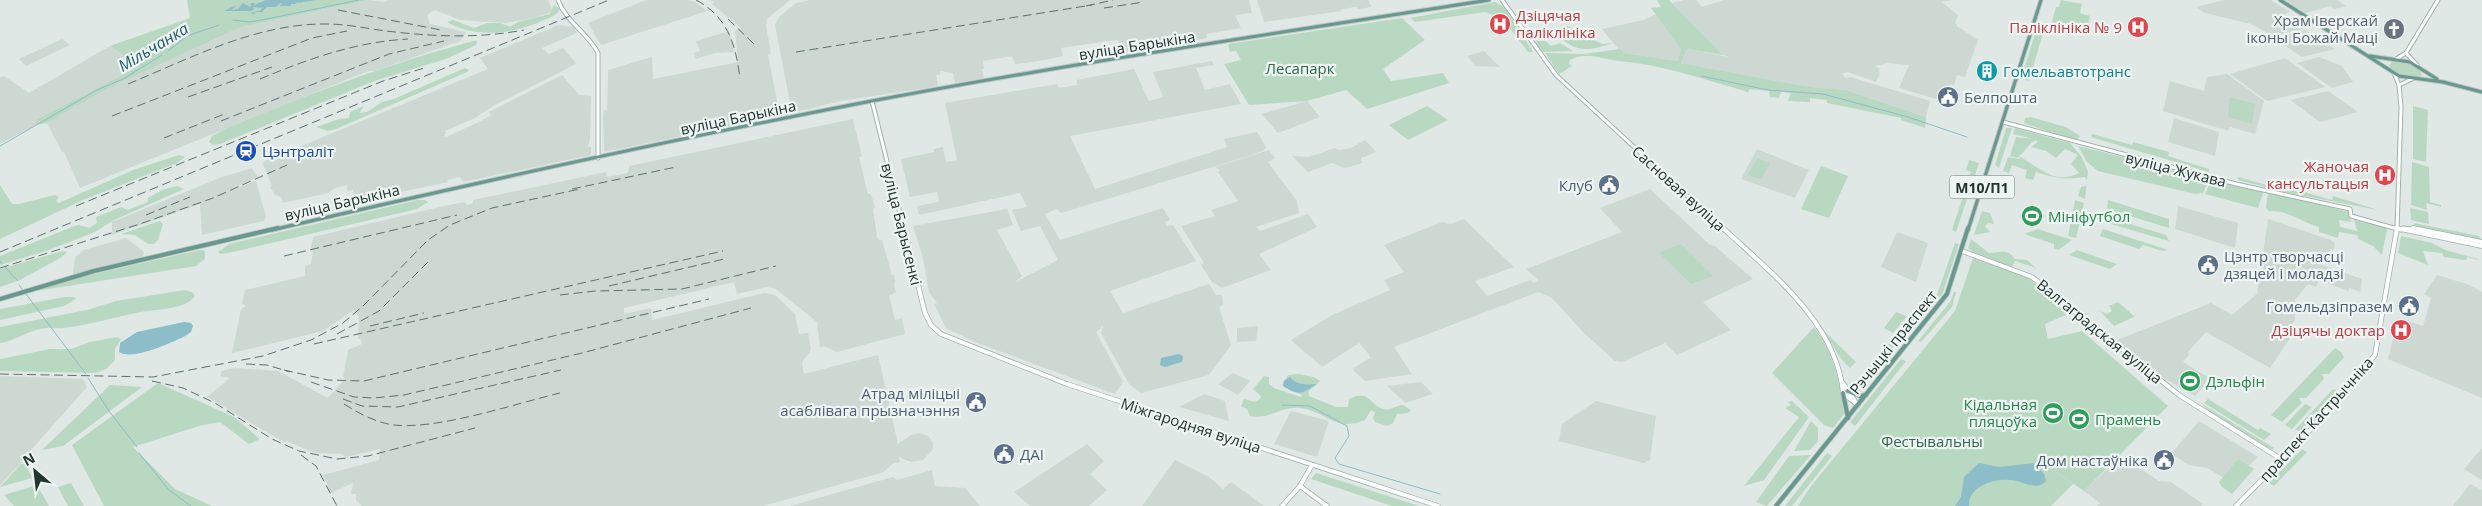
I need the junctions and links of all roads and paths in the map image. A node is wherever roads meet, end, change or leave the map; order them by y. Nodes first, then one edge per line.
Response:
1 (558, 0) edge
2 (1490, 0) edge
3 (1502, 0) edge
4 (2042, 0) edge
5 (2280, 0) edge
6 (2438, 0) edge
7 (2363, 53) junction
8 (2406, 53) junction
9 (2396, 59) junction
10 (2389, 60) junction
11 (2417, 65) junction
12 (2388, 69) junction
13 (2424, 70) junction
14 (2394, 73) junction
15 (2412, 79) junction
16 (2421, 79) junction
17 (2443, 82) junction
18 (2400, 85) junction
19 (2482, 92) edge
20 (872, 101) junction
21 (2003, 122) junction
22 (598, 158) junction
23 (2399, 221) junction
24 (2412, 228) junction
25 (2398, 229) junction
26 (2482, 242) edge
27 (2482, 246) edge
28 (1962, 252) junction
29 (0, 299) edge
30 (947, 338) joint
31 (1846, 392) junction
32 (1868, 394) junction
33 (1858, 406) junction
34 (1848, 418) junction
35 (2281, 459) junction
36 (1312, 465) junction
37 (1300, 486) junction
38 (1282, 506) edge
39 (1327, 506) edge
40 (1438, 506) edge
41 (1776, 506) edge
42 (2236, 506) edge

1 - 22 main road
2 - 20 main road, вуліца Барыкіна
3 - 31 main road, Сасновая вуліца
4 - 21 main road, Рэчыцкі праспект / М10/П1
5 - 7 main road
6 - 8 main road
7 - 10 main road
7 - 12 main road
8 - 9 main road
8 - 11 main road
9 - 10 main road
9 - 11 main road
10 - 12 main road
11 - 13 main road
12 - 14 main road
13 - 16 main road
13 - 17 main road
14 - 15 main road
14 - 18 main road, праспект Кастрычніка
15 - 16 main road
15 - 18 main road
16 - 17 main road
17 - 19 main road
18 - 23 main road, праспект Кастрычніка
20 - 22 main road, вуліца Барыкіна
20 - 30 main road, вуліца Барысенкі
21 - 25 main road, вуліца Жукава
21 - 28 main road, Рэчыцкі праспект / М10/П1
22 - 29 main road, вуліца Барыкіна
23 - 24 main road
23 - 25 main road, праспект Кастрычніка
24 - 25 main road
24 - 26 main road
25 - 27 main road
25 - 35 main road, праспект Кастрычніка
28 - 32 main road, Рэчыцкі праспект / М10/П1
28 - 35 main road, Валгаградская вуліца
30 - 36 main road, Міжгародняя вуліца
31 - 32 main road
31 - 33 main road
31 - 34 main road
32 - 33 main road, Рэчыцкі праспект / М10/П1
33 - 34 main road, Рэчыцкі праспект / М10/П1
34 - 41 main road, Рэчыцкі праспект / М10/П1
35 - 42 main road, праспект Кастрычніка
36 - 37 main road
36 - 40 main road, Міжгародняя вуліца
37 - 38 main road
37 - 39 main road

